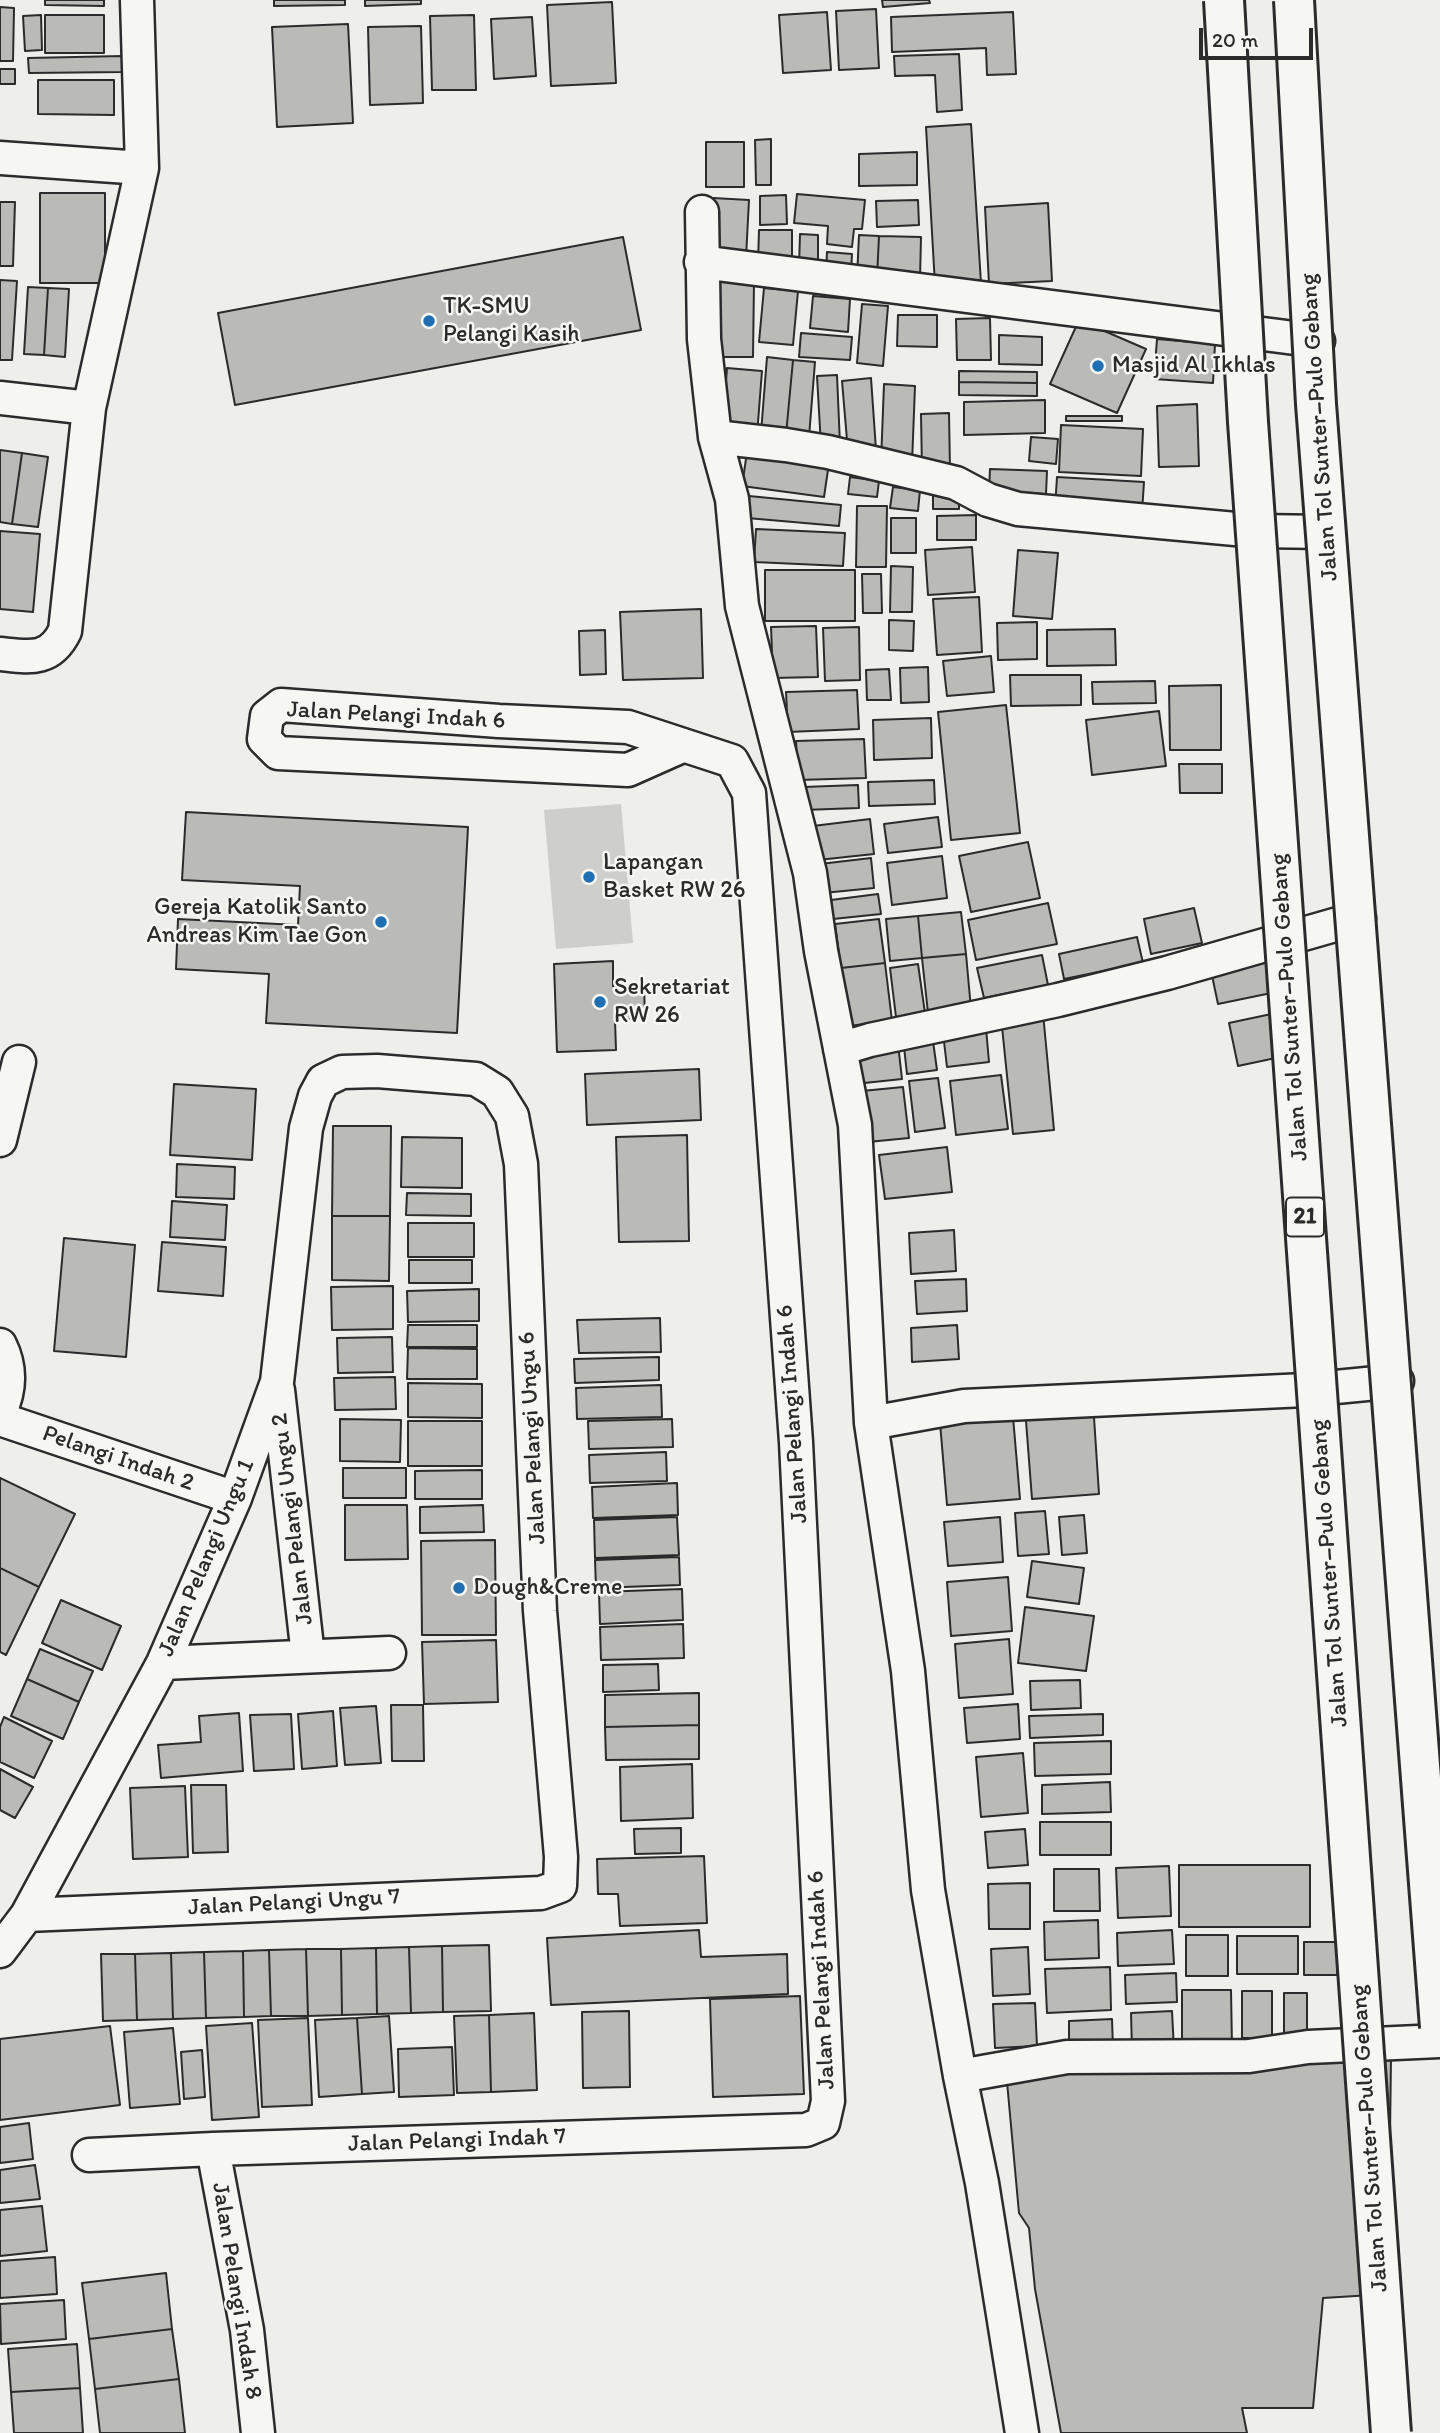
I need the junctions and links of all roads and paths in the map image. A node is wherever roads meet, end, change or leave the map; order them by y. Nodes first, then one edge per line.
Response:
1 (137, 0) edge
2 (1224, 0) edge
3 (1294, 0) edge
4 (0, 158) edge
5 (142, 167) junction
6 (702, 212) dead end
7 (701, 262) junction
8 (1318, 341) dead end
9 (0, 398) edge
10 (89, 408) junction
11 (715, 437) junction
12 (1326, 532) dead end
13 (0, 654) edge
14 (682, 746) junction
15 (1359, 918) dead end
16 (840, 1049) junction
17 (19, 1062) dead end
18 (512, 1116) joint
19 (0, 1140) edge
20 (0, 1345) edge
21 (1397, 1381) dead end
22 (277, 1382) junction
23 (0, 1412) edge
24 (0, 1419) edge
25 (870, 1423) junction
26 (235, 1498) junction
27 (389, 1653) dead end
28 (308, 1656) junction
29 (163, 1663) junction
30 (561, 1886) joint
31 (27, 1915) junction
32 (0, 1951) edge
33 (1440, 2027) edge
34 (1440, 2041) edge
35 (960, 2076) junction
36 (823, 2123) joint
37 (213, 2149) junction
38 (89, 2155) dead end
39 (258, 2433) edge
40 (1022, 2433) edge
41 (1391, 2433) edge

1 - 5 street
2 - 41 highway, Jalan Tol Sunter–Pulo Gebang / 21, bridge
3 - 33 highway, Jalan Tol Sunter–Pulo Gebang, bridge
4 - 5 street
5 - 10 street
6 - 7 street
7 - 8 street
7 - 11 street
9 - 10 street
10 - 13 street
11 - 12 street
11 - 16 street
14 - 14 street, Jalan Pelangi Indah 6
14 - 36 street, Jalan Pelangi Indah 6
15 - 16 street
16 - 25 street
17 - 19 street
18 - 22 street, Jalan Pelangi Ungu 1
18 - 30 street, Jalan Pelangi Ungu 6
20 - 23 street
21 - 25 street
22 - 26 street, Jalan Pelangi Ungu 1
22 - 28 street, Jalan Pelangi Ungu 2
24 - 26 street, Pelangi Indah 2
25 - 35 street
26 - 29 street, Jalan Pelangi Ungu 1
27 - 28 street
28 - 29 street
29 - 31 street, Jalan Pelangi Ungu 1
30 - 31 street, Jalan Pelangi Ungu 7
31 - 32 street, Jalan Pelangi Ungu 1
34 - 35 street
35 - 40 street
36 - 37 street, Jalan Pelangi Indah 7
37 - 38 street, Jalan Pelangi Indah 7
37 - 39 street, Jalan Pelangi Indah 8

